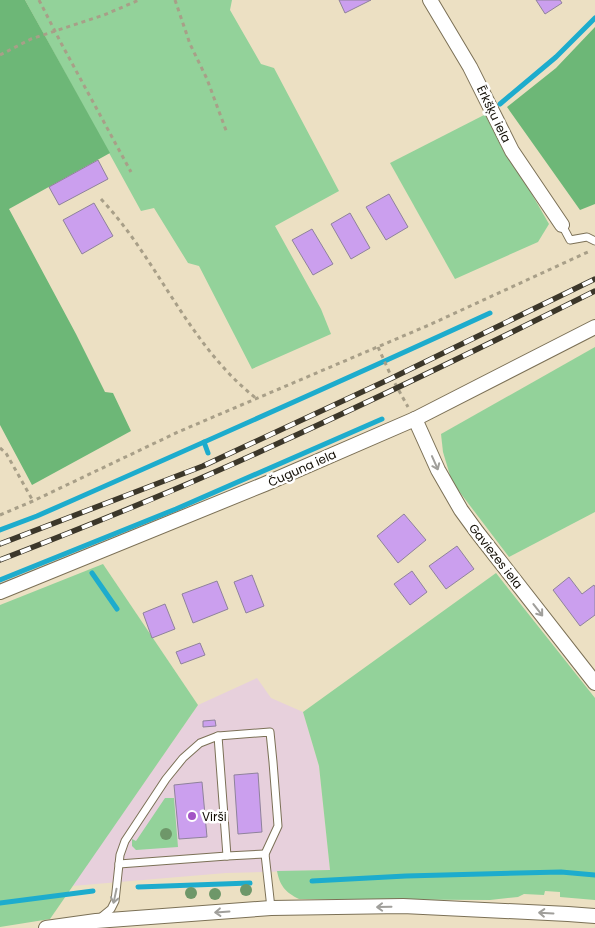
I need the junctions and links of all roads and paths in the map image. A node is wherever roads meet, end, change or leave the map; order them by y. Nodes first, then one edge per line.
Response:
1 (39, 0) edge
2 (139, 0) edge
3 (175, 0) edge
4 (430, 0) edge
5 (54, 30) junction
6 (0, 55) edge
7 (227, 134) dead end
8 (131, 172) dead end
9 (101, 198) dead end
10 (562, 225) joint
11 (595, 241) edge
12 (595, 249) edge
13 (595, 327) edge
14 (378, 347) junction
15 (256, 399) junction
16 (415, 419) junction
17 (0, 448) edge
18 (33, 501) junction
19 (0, 514) edge
20 (0, 592) edge
21 (595, 684) edge
22 (218, 736) junction
23 (264, 854) junction
24 (227, 856) junction
25 (120, 864) junction
26 (271, 908) junction
27 (595, 916) edge
28 (96, 922) junction
29 (46, 928) edge

1 - 5 path
2 - 5 path
3 - 7 path
4 - 10 street, Ērkšķu iela
5 - 6 path
5 - 8 path
9 - 15 path
10 - 11 lane
12 - 14 path
13 - 16 street, Čuguna iela
14 - 15 path
14 - 16 path
15 - 18 path
16 - 20 street, Čuguna iela
16 -> 21 street, Gaviezes iela
17 - 18 path
18 - 19 path
22 - 23 lane
22 - 24 lane
22 - 25 lane
23 - 24 lane
23 - 26 lane
24 - 25 lane
25 -> 28 lane
27 -> 26 street
26 -> 28 street
28 - 29 street

